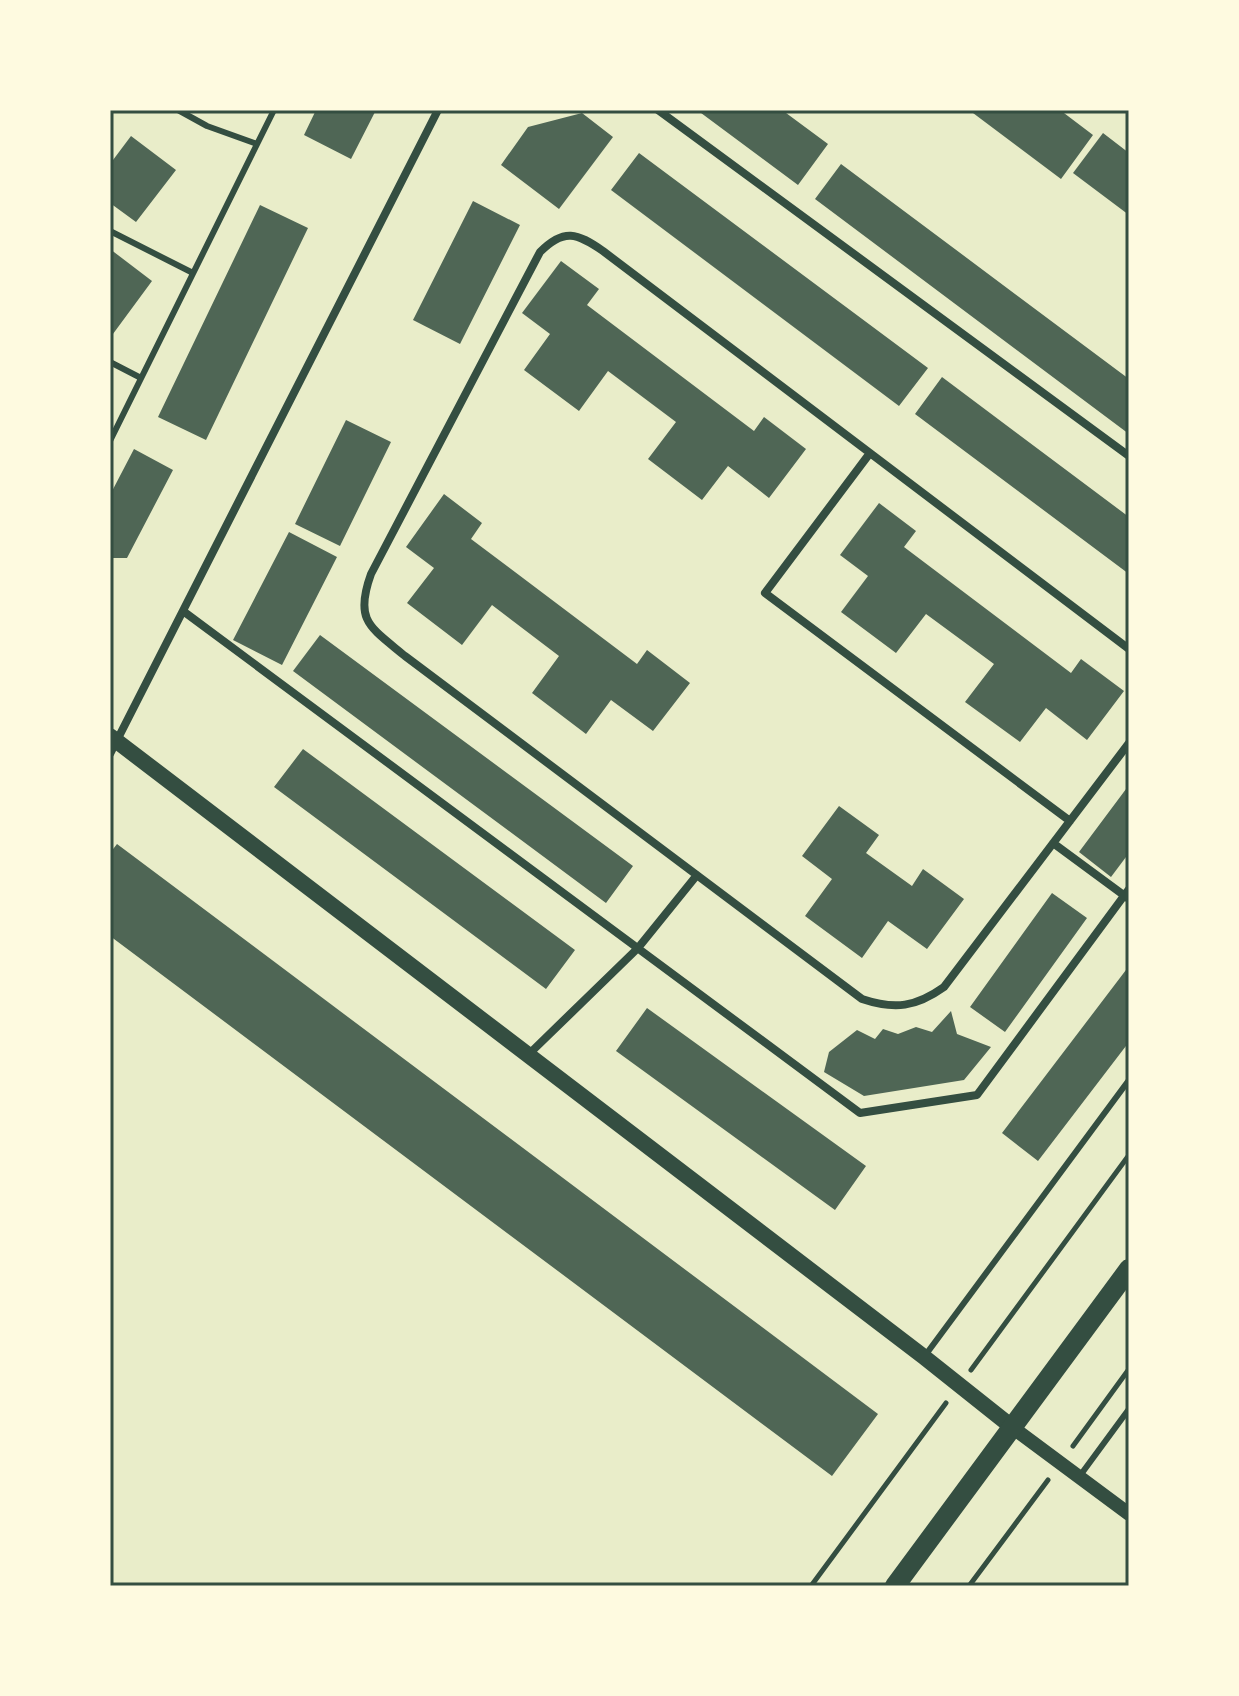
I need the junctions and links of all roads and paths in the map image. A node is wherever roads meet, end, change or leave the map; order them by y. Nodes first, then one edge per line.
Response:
1 (178, 110) edge
2 (274, 110) edge
3 (438, 110) edge
4 (658, 110) edge
5 (257, 144) junction
6 (110, 231) edge
7 (193, 273) junction
8 (110, 362) edge
9 (141, 378) junction
10 (110, 441) edge
11 (870, 453) junction
12 (1129, 456) edge
13 (183, 611) junction
14 (1129, 649) edge
15 (1129, 743) edge
16 (112, 744) edge
17 (1070, 821) junction
18 (1053, 843) junction
19 (697, 875) junction
20 (1127, 894) edge
21 (638, 948) junction
22 (527, 1055) junction
23 (1129, 1080) edge
24 (1129, 1269) edge
25 (924, 1357) junction
26 (1129, 1409) edge
27 (1012, 1427) junction
28 (1079, 1477) junction
29 (1129, 1514) edge
30 (895, 1586) edge

1 - 5 lane
2 - 5 lane
3 - 13 street
4 - 12 street
5 - 7 lane
6 - 7 lane
7 - 9 lane
8 - 9 lane
9 - 10 lane
11 - 14 street
11 - 17 street
11 - 19 street
13 - 16 street
13 - 21 street
15 - 17 street
16 - 22 main road
17 - 18 street
18 - 19 street
18 - 20 street
19 - 21 street
20 - 21 street
21 - 22 street
22 - 25 main road
23 - 25 lane
24 - 27 main road
25 - 27 main road
26 - 28 lane
27 - 28 street
27 - 30 main road
28 - 29 street

